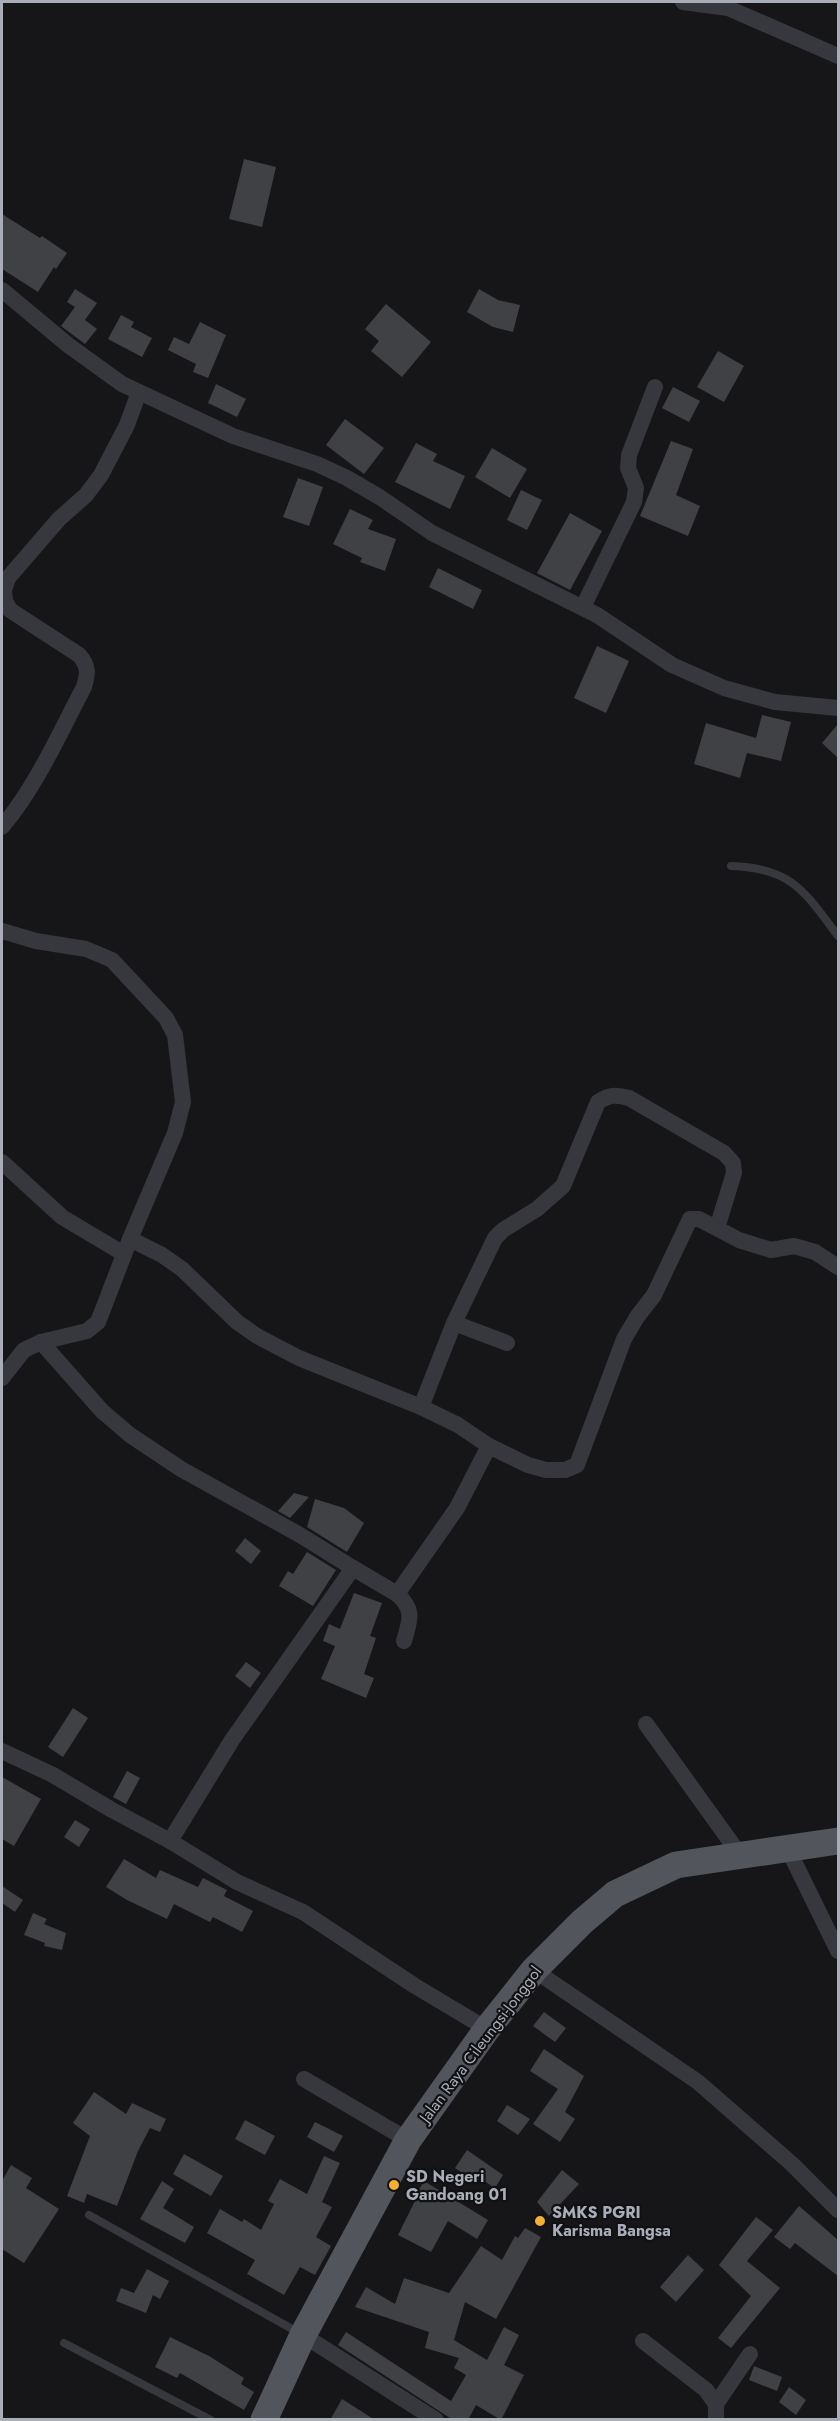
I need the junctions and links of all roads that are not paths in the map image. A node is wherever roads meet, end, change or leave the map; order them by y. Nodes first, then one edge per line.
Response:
1 (683, 2) edge
2 (838, 56) edge
3 (2, 290) edge
4 (655, 387) dead end
5 (139, 392) junction
6 (583, 607) junction
7 (838, 708) edge
8 (2, 827) edge
9 (731, 867) dead end
10 (2, 931) edge
11 (838, 936) edge
12 (2, 1162) edge
13 (717, 1228) junction
14 (127, 1246) junction
15 (838, 1268) edge
16 (454, 1323) junction
17 (41, 1342) junction
18 (507, 1343) dead end
19 (2, 1378) edge
20 (420, 1407) junction
21 (489, 1446) junction
22 (353, 1568) junction
23 (397, 1594) junction
24 (404, 1641) dead end
25 (646, 1724) dead end
26 (2, 1751) edge
27 (170, 1841) junction
28 (838, 1841) edge
29 (787, 1847) junction
30 (740, 1855) junction
31 (838, 1951) edge
32 (534, 1970) junction
33 (487, 2029) junction
34 (304, 2079) dead end
35 (408, 2140) junction
36 (838, 2210) edge
37 (89, 2215) dead end
38 (303, 2335) junction
39 (643, 2341) dead end
40 (64, 2343) dead end
41 (750, 2354) dead end
42 (716, 2412) edge
43 (211, 2420) edge
44 (264, 2420) edge
45 (436, 2420) edge

1 - 2 street
3 - 5 street
4 - 6 street
5 - 6 street
5 - 8 street
6 - 7 street
9 - 11 lane
10 - 14 street
12 - 14 street
13 - 15 street
13 - 16 street
13 - 21 street
14 - 17 street
14 - 20 street
16 - 18 street
16 - 20 street
17 - 19 street
17 - 22 street
20 - 21 street
21 - 23 street
22 - 23 street
22 - 27 street
23 - 24 street
25 - 30 street
26 - 27 street
27 - 33 street
28 - 29 main road, Jalan Raya Cileungsi-Jonggol
29 - 30 main road, Jalan Raya Cileungsi-Jonggol
29 - 31 street
30 - 32 main road, Jalan Raya Cileungsi-Jonggol
32 - 33 main road, Jalan Raya Cileungsi-Jonggol
32 - 36 street
33 - 35 main road, Jalan Raya Cileungsi-Jonggol
34 - 35 street
35 - 38 main road, Jalan Raya Cileungsi-Jonggol
37 - 38 lane
38 - 44 main road, Jalan Raya Cileungsi-Jonggol
38 - 45 street
39 - 42 street
40 - 43 lane
41 - 42 street

